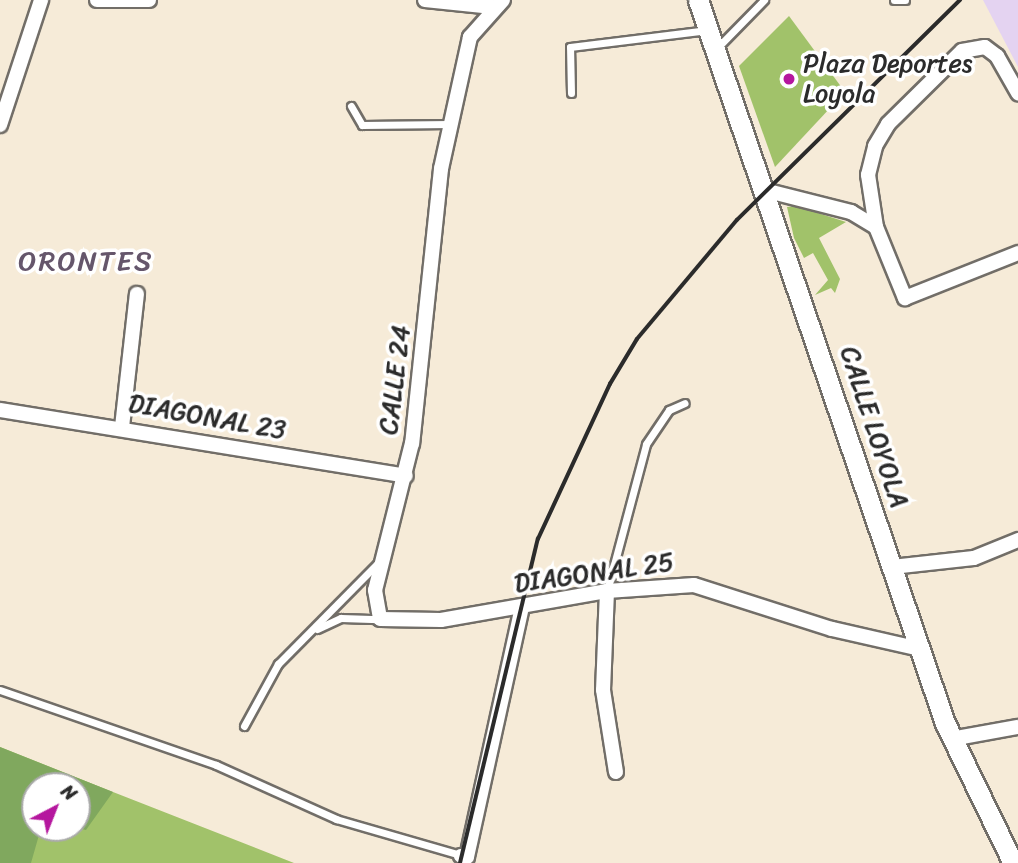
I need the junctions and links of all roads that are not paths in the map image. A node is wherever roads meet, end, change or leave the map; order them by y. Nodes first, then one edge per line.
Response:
1 (41, 0) edge
2 (97, 0) edge
3 (149, 0) edge
4 (425, 0) edge
5 (698, 0) edge
6 (764, 0) edge
7 (894, 0) edge
8 (905, 0) edge
9 (498, 3) edge
10 (709, 30) junction
11 (715, 49) junction
12 (571, 93) dead end
13 (1018, 93) edge
14 (351, 106) dead end
15 (0, 123) edge
16 (451, 124) junction
17 (768, 191) junction
18 (876, 227) junction
19 (1018, 253) edge
20 (137, 294) dead end
21 (685, 403) dead end
22 (0, 410) edge
23 (122, 427) junction
24 (406, 476) junction
25 (1018, 540) edge
26 (381, 559) junction
27 (892, 568) junction
28 (607, 591) junction
29 (522, 607) junction
30 (380, 619) junction
31 (311, 631) junction
32 (920, 649) junction
33 (0, 690) edge
34 (244, 726) dead end
35 (1018, 727) edge
36 (951, 739) junction
37 (615, 772) dead end
38 (1012, 853) edge
39 (461, 856) joint

1 - 15 street
2 - 3 street
4 - 9 street
5 - 10 main road, CALLE LOYOLA
6 - 11 lane
7 - 8 lane
9 - 16 street, CALLE 24
10 - 11 main road, CALLE LOYOLA
10 - 12 lane
11 - 17 main road, CALLE LOYOLA
13 - 18 street
14 - 16 lane
16 - 24 street, CALLE 24
17 - 18 street
17 - 27 main road, CALLE LOYOLA
18 - 19 street
20 - 23 street
21 - 28 lane
22 - 23 street, DIAGONAL 23
23 - 24 street, DIAGONAL 23
24 - 26 street, CALLE 24
25 - 27 street
26 - 30 street
26 - 31 lane, CALLE 24
27 - 32 main road, CALLE LOYOLA
28 - 29 street, DIAGONAL 25
28 - 32 street, DIAGONAL 25
28 - 37 street
29 - 30 street, DIAGONAL 25
29 - 39 street
30 - 31 lane, DIAGONAL 25
31 - 34 lane, CALLE 24
32 - 36 main road, CALLE LOYOLA
33 - 39 lane
35 - 36 street
36 - 38 main road, CALLE LOYOLA

